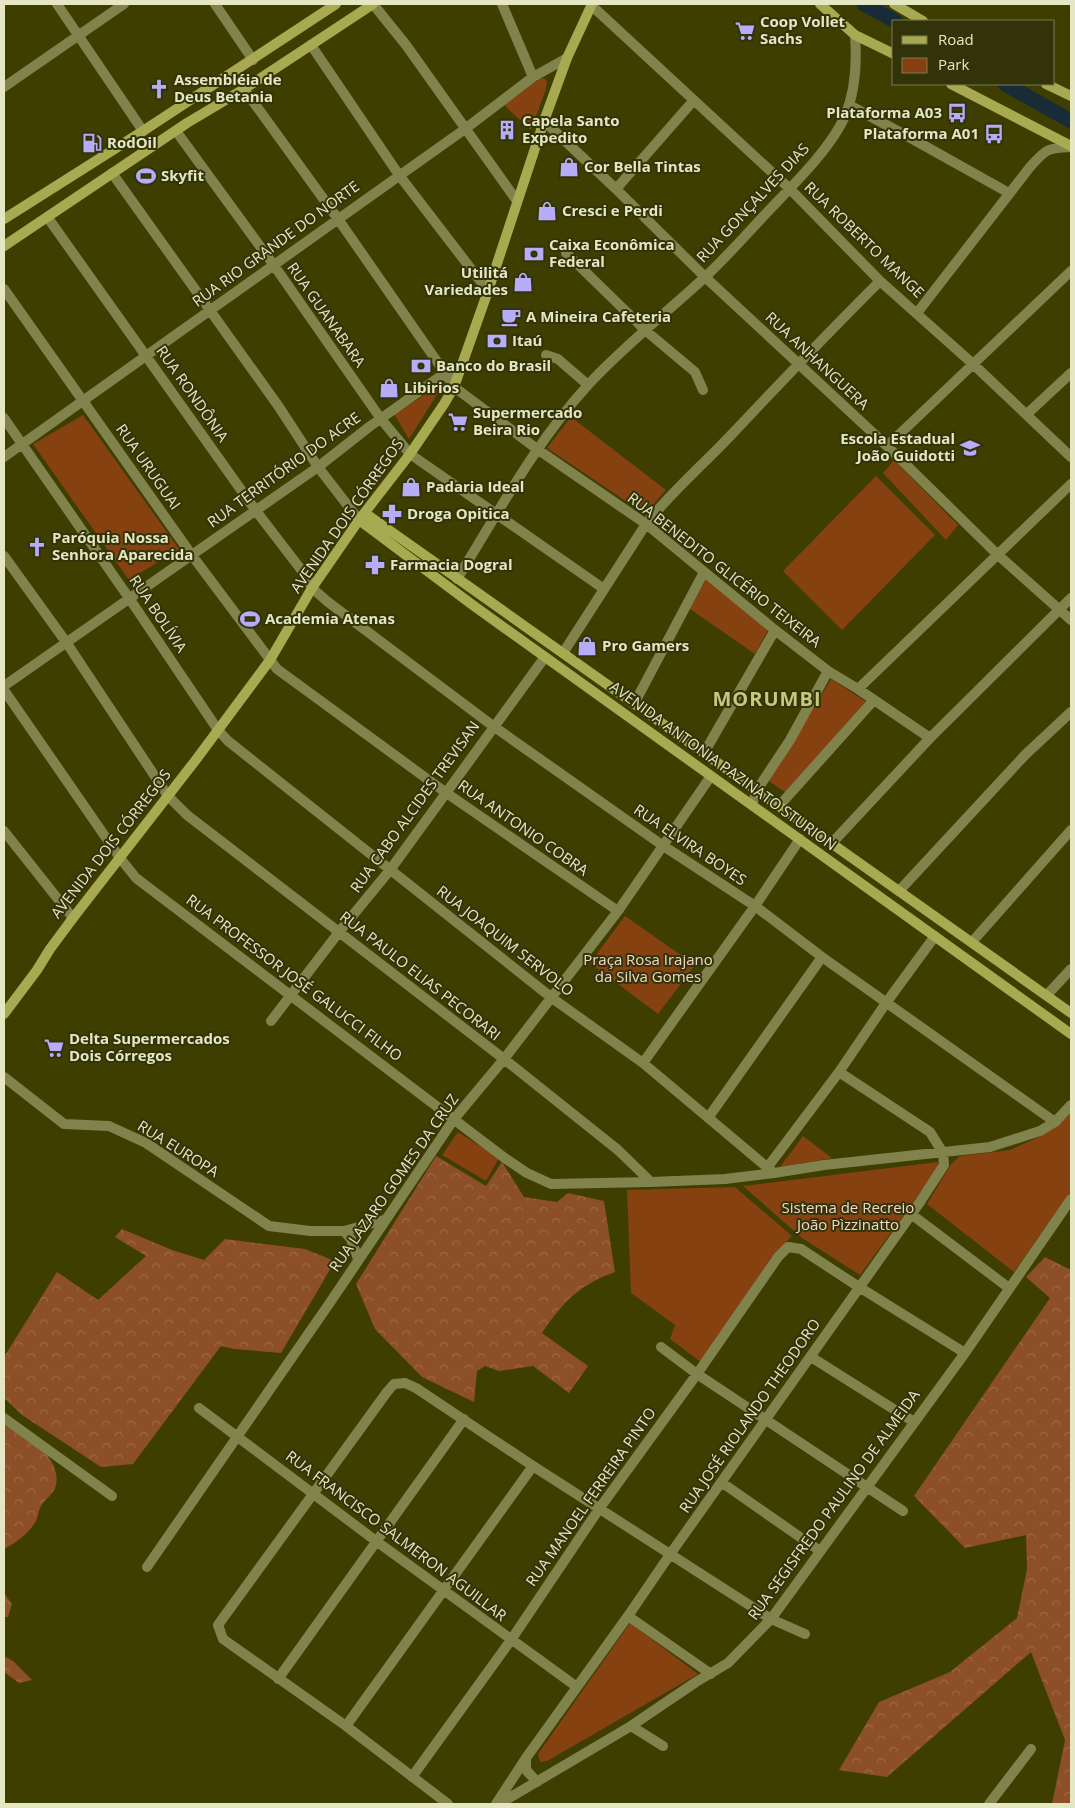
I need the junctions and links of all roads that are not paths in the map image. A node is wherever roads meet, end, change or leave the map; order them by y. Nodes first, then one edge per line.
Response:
1 (56, 4) edge
2 (124, 4) edge
3 (215, 4) edge
4 (336, 4) edge
5 (373, 4) edge
6 (502, 4) edge
7 (820, 4) edge
8 (894, 4) edge
9 (592, 5) edge
10 (920, 20) edge
11 (855, 34) junction
12 (78, 36) junction
13 (310, 45) junction
14 (892, 53) edge
15 (567, 58) junction
16 (253, 60) junction
17 (533, 78) junction
18 (953, 85) edge
19 (1048, 85) edge
20 (4, 86) edge
21 (244, 89) junction
22 (1071, 96) edge
23 (694, 100) junction
24 (849, 106) junction
25 (544, 122) junction
26 (465, 129) junction
27 (143, 131) junction
28 (176, 131) junction
29 (1071, 146) edge
30 (112, 173) junction
31 (399, 175) junction
32 (616, 189) junction
33 (790, 189) junction
34 (1009, 193) junction
35 (517, 201) junction
36 (48, 218) junction
37 (4, 219) edge
38 (338, 219) junction
39 (4, 246) edge
40 (566, 253) dead end
41 (273, 264) junction
42 (1071, 271) edge
43 (705, 277) junction
44 (880, 281) junction
45 (4, 289) edge
46 (488, 291) junction
47 (210, 311) junction
48 (917, 313) junction
49 (645, 330) junction
50 (146, 355) junction
51 (546, 355) dead end
52 (798, 363) junction
53 (973, 364) junction
54 (445, 373) junction
55 (1071, 373) edge
56 (458, 374) junction
57 (588, 385) junction
58 (454, 387) junction
59 (703, 390) dead end
60 (82, 400) junction
61 (1027, 414) junction
62 (4, 418) edge
63 (381, 420) junction
64 (23, 444) junction
65 (887, 446) junction
66 (537, 450) junction
67 (410, 454) junction
68 (4, 457) edge
69 (1071, 457) edge
70 (318, 466) junction
71 (1071, 484) edge
72 (256, 511) junction
73 (497, 515) junction
74 (362, 517) junction
75 (646, 524) junction
76 (191, 554) junction
77 (997, 554) junction
78 (4, 556) edge
79 (704, 572) junction
80 (457, 579) junction
81 (312, 588) junction
82 (604, 589) junction
83 (129, 598) junction
84 (1071, 598) edge
85 (1059, 609) junction
86 (1071, 620) edge
87 (775, 630) junction
88 (66, 642) junction
89 (562, 653) junction
90 (544, 657) junction
91 (270, 660) junction
92 (828, 671) junction
93 (565, 672) junction
94 (4, 688) edge
95 (858, 689) junction
96 (874, 700) junction
97 (634, 704) junction
98 (1071, 712) edge
99 (493, 726) junction
100 (218, 730) junction
101 (930, 738) junction
102 (704, 753) junction
103 (711, 776) junction
104 (757, 790) junction
105 (445, 792) junction
106 (168, 796) junction
107 (753, 806) junction
108 (779, 806) junction
109 (1071, 830) edge
110 (5, 836) edge
111 (800, 839) junction
112 (832, 843) junction
113 (662, 845) junction
114 (120, 858) junction
115 (390, 870) junction
116 (899, 891) junction
117 (755, 906) junction
118 (618, 911) junction
119 (73, 918) junction
120 (339, 932) junction
121 (935, 936) junction
122 (972, 942) junction
123 (822, 957) junction
124 (1071, 969) edge
125 (291, 995) junction
126 (1047, 995) junction
127 (552, 998) junction
128 (886, 1003) junction
129 (1071, 1013) edge
130 (4, 1014) edge
131 (271, 1022) dead end
132 (1071, 1034) edge
133 (504, 1059) junction
134 (643, 1064) junction
135 (840, 1072) junction
136 (4, 1077) edge
137 (1071, 1106) edge
138 (708, 1118) junction
139 (454, 1119) junction
140 (1055, 1122) junction
141 (943, 1152) junction
142 (771, 1170) junction
143 (651, 1182) junction
144 (1071, 1199) edge
145 (911, 1214) junction
146 (384, 1220) junction
147 (344, 1231) junction
148 (358, 1260) junction
149 (859, 1287) junction
150 (1009, 1288) junction
151 (661, 1347) dead end
152 (965, 1353) junction
153 (811, 1358) junction
154 (697, 1374) junction
155 (199, 1408) dead end
156 (4, 1418) edge
157 (464, 1419) junction
158 (766, 1420) junction
159 (914, 1422) junction
160 (237, 1437) junction
161 (532, 1466) junction
162 (722, 1482) junction
163 (867, 1486) junction
164 (313, 1494) junction
165 (112, 1496) dead end
166 (599, 1509) junction
167 (904, 1511) dead end
168 (376, 1542) junction
169 (820, 1551) junction
170 (670, 1553) junction
171 (147, 1567) dead end
172 (443, 1589) junction
173 (628, 1616) junction
174 (772, 1619) junction
175 (805, 1634) dead end
176 (511, 1640) junction
177 (711, 1674) junction
178 (278, 1679) junction
179 (577, 1687) junction
180 (346, 1726) junction
181 (631, 1726) junction
182 (663, 1746) dead end
183 (1031, 1749) dead end
184 (526, 1758) junction
185 (412, 1777) junction
186 (536, 1782) junction
187 (448, 1804) edge
188 (498, 1804) edge
189 (989, 1804) edge

1 - 12 street
2 - 12 street
3 - 16 street
4 - 16 main road
5 - 13 main road
5 - 26 street
6 - 17 street
7 - 11 main road
8 - 10 main road
9 - 15 main road, AVENIDA DOIS CÓRREGOS
9 - 23 street, RUA ROBERTO MANGE
11 - 14 main road
11 - 24 street, RUA GONÇALVES DIAS
12 - 20 street
12 - 27 street
13 - 21 main road
13 - 31 street
15 - 17 street, RUA RIO GRANDE DO NORTE
15 - 25 main road, AVENIDA DOIS CÓRREGOS
16 - 21 main road
16 - 27 main road
17 - 26 street, RUA RIO GRANDE DO NORTE
18 - 29 main road
19 - 22 main road
21 - 28 main road
21 - 38 street
23 - 32 street
23 - 33 street, RUA ROBERTO MANGE
24 - 33 street, RUA GONÇALVES DIAS
24 - 34 street
25 - 32 street, RUA ANHANGUERA
25 - 35 main road, AVENIDA DOIS CÓRREGOS
26 - 31 street, RUA RIO GRANDE DO NORTE
26 - 35 street
27 - 37 main road
28 - 30 main road
28 - 41 street, RUA GUANABARA
29 - 34 street
30 - 36 main road
30 - 47 street
31 - 38 street, RUA RIO GRANDE DO NORTE
31 - 46 street
32 - 43 street, RUA ANHANGUERA
33 - 43 street, RUA GONÇALVES DIAS
33 - 44 street, RUA ROBERTO MANGE
34 - 48 street
35 - 46 main road, AVENIDA DOIS CÓRREGOS
36 - 39 main road
36 - 50 street, RUA RONDÔNIA
38 - 41 street, RUA RIO GRANDE DO NORTE
38 - 54 street
40 - 49 street
41 - 47 street, RUA RIO GRANDE DO NORTE
41 - 63 street, RUA GUANABARA
42 - 53 street
43 - 49 street, RUA GONÇALVES DIAS
43 - 52 street, RUA ANHANGUERA
44 - 48 street, RUA ROBERTO MANGE
44 - 52 street
45 - 60 street, RUA URUGUAI
46 - 56 main road, AVENIDA DOIS CÓRREGOS
47 - 50 street, RUA RIO GRANDE DO NORTE
47 - 70 street
48 - 53 street, RUA ROBERTO MANGE
49 - 57 street, RUA GONÇALVES DIAS
49 - 59 street
50 - 60 street, RUA RIO GRANDE DO NORTE
50 - 72 street, RUA RONDÔNIA
51 - 57 street
52 - 65 street, RUA ANHANGUERA
52 - 75 street
53 - 61 street, RUA ROBERTO MANGE
53 - 65 street
54 - 56 street
54 - 58 street
54 - 63 street, RUA TERRITÓRIO DO ACRE
55 - 61 street
56 - 58 main road, AVENIDA DOIS CÓRREGOS
57 - 66 street, RUA GONÇALVES DIAS
58 - 66 street, RUA BENEDITO GLICÉRIO TEIXEIRA
58 - 67 main road, AVENIDA DOIS CÓRREGOS
60 - 64 street, RUA RIO GRANDE DO NORTE
60 - 76 street, RUA URUGUAI
61 - 69 street, RUA ROBERTO MANGE
62 - 64 street, RUA BOLÍVIA
63 - 67 street, RUA GUANABARA
63 - 70 street, RUA TERRITÓRIO DO ACRE
64 - 68 street, RUA RIO GRANDE DO NORTE
64 - 83 street, RUA BOLÍVIA
65 - 77 street, RUA ANHANGUERA
66 - 73 street, RUA GONÇALVES DIAS
66 - 75 street, RUA BENEDITO GLICÉRIO TEIXEIRA
67 - 73 street, RUA GUANABARA
67 - 74 main road, AVENIDA DOIS CÓRREGOS
70 - 72 street, RUA TERRITÓRIO DO ACRE
70 - 74 street
71 - 77 street
72 - 76 street, RUA TERRITÓRIO DO ACRE
72 - 81 street, RUA RONDÔNIA
73 - 80 street, RUA GONÇALVES DIAS
73 - 82 street, RUA GUANABARA
74 - 80 main road, AVENIDA ANTONIA PAZINATO STURION
74 - 81 main road, AVENIDA DOIS CÓRREGOS
74 - 90 main road, AVENIDA ANTONIA PAZINATO STURION
75 - 79 street, RUA BENEDITO GLICÉRIO TEIXEIRA
75 - 82 street
76 - 83 street, RUA TERRITÓRIO DO ACRE
76 - 91 street, RUA URUGUAI
77 - 85 street, RUA ANHANGUERA
77 - 95 street
78 - 88 street, RUA PAULO ELIAS PECORARI
79 - 87 street, RUA BENEDITO GLICÉRIO TEIXEIRA
79 - 97 street
80 - 89 main road, AVENIDA ANTONIA PAZINATO STURION
81 - 91 main road, AVENIDA DOIS CÓRREGOS
81 - 99 street, RUA ELVIRA BOYES
82 - 89 street
83 - 88 street, RUA TERRITÓRIO DO ACRE
83 - 100 street, RUA BOLÍVIA
84 - 85 street
85 - 86 street, RUA ANHANGUERA
85 - 101 street
87 - 92 street, RUA BENEDITO GLICÉRIO TEIXEIRA
87 - 102 street
88 - 94 street, RUA TERRITÓRIO DO ACRE
88 - 106 street, RUA PAULO ELIAS PECORARI
89 - 90 main road
89 - 93 main road
89 - 97 main road, AVENIDA ANTONIA PAZINATO STURION
90 - 93 main road, AVENIDA ANTONIA PAZINATO STURION
90 - 99 street, RUA CABO ALCIDES TREVISAN
91 - 100 main road, AVENIDA DOIS CÓRREGOS
91 - 105 street, RUA ANTONIO COBRA
92 - 95 street, RUA BENEDITO GLICÉRIO TEIXEIRA
92 - 104 street
93 - 103 main road, AVENIDA ANTONIA PAZINATO STURION
94 - 114 street, RUA PROFESSOR JOSÉ GALUCCI FILHO
95 - 96 street, RUA BENEDITO GLICÉRIO TEIXEIRA
96 - 101 street, RUA BENEDITO GLICÉRIO TEIXEIRA
96 - 108 street
97 - 102 main road, AVENIDA ANTONIA PAZINATO STURION
98 - 116 street
99 - 105 street, RUA CABO ALCIDES TREVISAN
99 - 113 street, RUA ELVIRA BOYES
100 - 106 main road, AVENIDA DOIS CÓRREGOS
100 - 115 street, RUA JOAQUIM SERVOLO
101 - 112 street
102 - 104 main road, AVENIDA ANTONIA PAZINATO STURION
103 - 107 main road, AVENIDA ANTONIA PAZINATO STURION
103 - 113 street, RUA LAZARO GOMES DA CRUZ
104 - 107 street
104 - 108 main road, AVENIDA ANTONIA PAZINATO STURION
105 - 115 street, RUA CABO ALCIDES TREVISAN
105 - 118 street, RUA ANTONIO COBRA
106 - 114 main road, AVENIDA DOIS CÓRREGOS
106 - 120 street, RUA PAULO ELIAS PECORARI
107 - 111 main road, AVENIDA ANTONIA PAZINATO STURION
108 - 112 main road, AVENIDA ANTONIA PAZINATO STURION
109 - 122 street
110 - 119 street
111 - 112 main road
111 - 117 street
111 - 121 main road, AVENIDA ANTONIA PAZINATO STURION
112 - 116 main road, AVENIDA ANTONIA PAZINATO STURION
113 - 117 street, RUA ELVIRA BOYES
113 - 118 street, RUA LAZARO GOMES DA CRUZ
114 - 119 main road, AVENIDA DOIS CÓRREGOS
114 - 125 street, RUA PROFESSOR JOSÉ GALUCCI FILHO
115 - 120 street, RUA CABO ALCIDES TREVISAN
115 - 127 street, RUA JOAQUIM SERVOLO
116 - 122 main road, AVENIDA ANTONIA PAZINATO STURION
117 - 123 street, RUA ELVIRA BOYES
117 - 134 street
118 - 127 street, RUA LAZARO GOMES DA CRUZ
119 - 130 main road, AVENIDA DOIS CÓRREGOS
120 - 125 street, RUA CABO ALCIDES TREVISAN
120 - 133 street, RUA PAULO ELIAS PECORARI
121 - 128 street
121 - 132 main road, AVENIDA ANTONIA PAZINATO STURION
122 - 126 main road, AVENIDA ANTONIA PAZINATO STURION
123 - 128 street, RUA ELVIRA BOYES
123 - 138 street
124 - 126 street
125 - 131 street, RUA CABO ALCIDES TREVISAN
125 - 139 street, RUA PROFESSOR JOSÉ GALUCCI FILHO
126 - 129 main road, AVENIDA ANTONIA PAZINATO STURION
127 - 133 street, RUA LAZARO GOMES DA CRUZ
127 - 134 street, RUA JOAQUIM SERVOLO
128 - 135 street
128 - 140 street, RUA ELVIRA BOYES
133 - 139 street, RUA LAZARO GOMES DA CRUZ
133 - 143 street, RUA PAULO ELIAS PECORARI
134 - 138 street, RUA JOAQUIM SERVOLO
135 - 141 street
135 - 142 street
136 - 147 street, RUA EUROPA
137 - 140 street, RUA PROFESSOR JOSÉ GALUCCI FILHO
138 - 142 street, RUA JOAQUIM SERVOLO
139 - 143 street, RUA PROFESSOR JOSÉ GALUCCI FILHO
139 - 146 street, RUA LAZARO GOMES DA CRUZ
140 - 141 street, RUA PROFESSOR JOSÉ GALUCCI FILHO
141 - 142 street, RUA PROFESSOR JOSÉ GALUCCI FILHO
141 - 145 street, RUA JOSÉ RIOLANDO THEODORO
142 - 143 street, RUA PROFESSOR JOSÉ GALUCCI FILHO
144 - 150 street, RUA SEGISFREDO PAULINO DE ALMEIDA
145 - 149 street, RUA JOSÉ RIOLANDO THEODORO
145 - 150 street
146 - 147 street, RUA EUROPA
146 - 148 street, RUA LAZARO GOMES DA CRUZ
147 - 148 street
148 - 160 street, RUA LAZARO GOMES DA CRUZ
149 - 152 street
149 - 153 street, RUA JOSÉ RIOLANDO THEODORO
149 - 154 street, RUA MANOEL FERREIRA PINTO
150 - 152 street, RUA SEGISFREDO PAULINO DE ALMEIDA
151 - 154 street
152 - 159 street, RUA SEGISFREDO PAULINO DE ALMEIDA
153 - 158 street, RUA JOSÉ RIOLANDO THEODORO
153 - 159 street
154 - 158 street
154 - 166 street, RUA MANOEL FERREIRA PINTO
155 - 160 street, RUA FRANCISCO SALMERON AGUILLAR
156 - 165 street
157 - 161 street
157 - 164 street
157 - 168 street
158 - 162 street, RUA JOSÉ RIOLANDO THEODORO
158 - 163 street
159 - 163 street, RUA SEGISFREDO PAULINO DE ALMEIDA
160 - 164 street, RUA FRANCISCO SALMERON AGUILLAR
160 - 171 street, RUA LAZARO GOMES DA CRUZ
161 - 166 street
161 - 172 street
162 - 169 street
162 - 170 street, RUA JOSÉ RIOLANDO THEODORO
163 - 167 street
163 - 169 street, RUA SEGISFREDO PAULINO DE ALMEIDA
164 - 168 street, RUA FRANCISCO SALMERON AGUILLAR
164 - 178 street
166 - 170 street
166 - 176 street, RUA MANOEL FERREIRA PINTO
168 - 172 street, RUA FRANCISCO SALMERON AGUILLAR
168 - 178 street
169 - 174 street, RUA SEGISFREDO PAULINO DE ALMEIDA
170 - 173 street, RUA JOSÉ RIOLANDO THEODORO
170 - 174 street
172 - 176 street, RUA FRANCISCO SALMERON AGUILLAR
172 - 180 street
173 - 177 street
173 - 179 street, RUA JOSÉ RIOLANDO THEODORO
174 - 175 street
174 - 177 street, RUA SEGISFREDO PAULINO DE ALMEIDA
176 - 179 street, RUA FRANCISCO SALMERON AGUILLAR
176 - 185 street, RUA MANOEL FERREIRA PINTO
177 - 181 street, RUA SEGISFREDO PAULINO DE ALMEIDA
178 - 180 street
179 - 184 street, RUA JOSÉ RIOLANDO THEODORO
180 - 185 street
181 - 182 street
181 - 186 street, RUA SEGISFREDO PAULINO DE ALMEIDA
183 - 189 street
184 - 186 street
184 - 188 street, RUA JOSÉ RIOLANDO THEODORO
185 - 187 street
186 - 188 street, RUA SEGISFREDO PAULINO DE ALMEIDA

